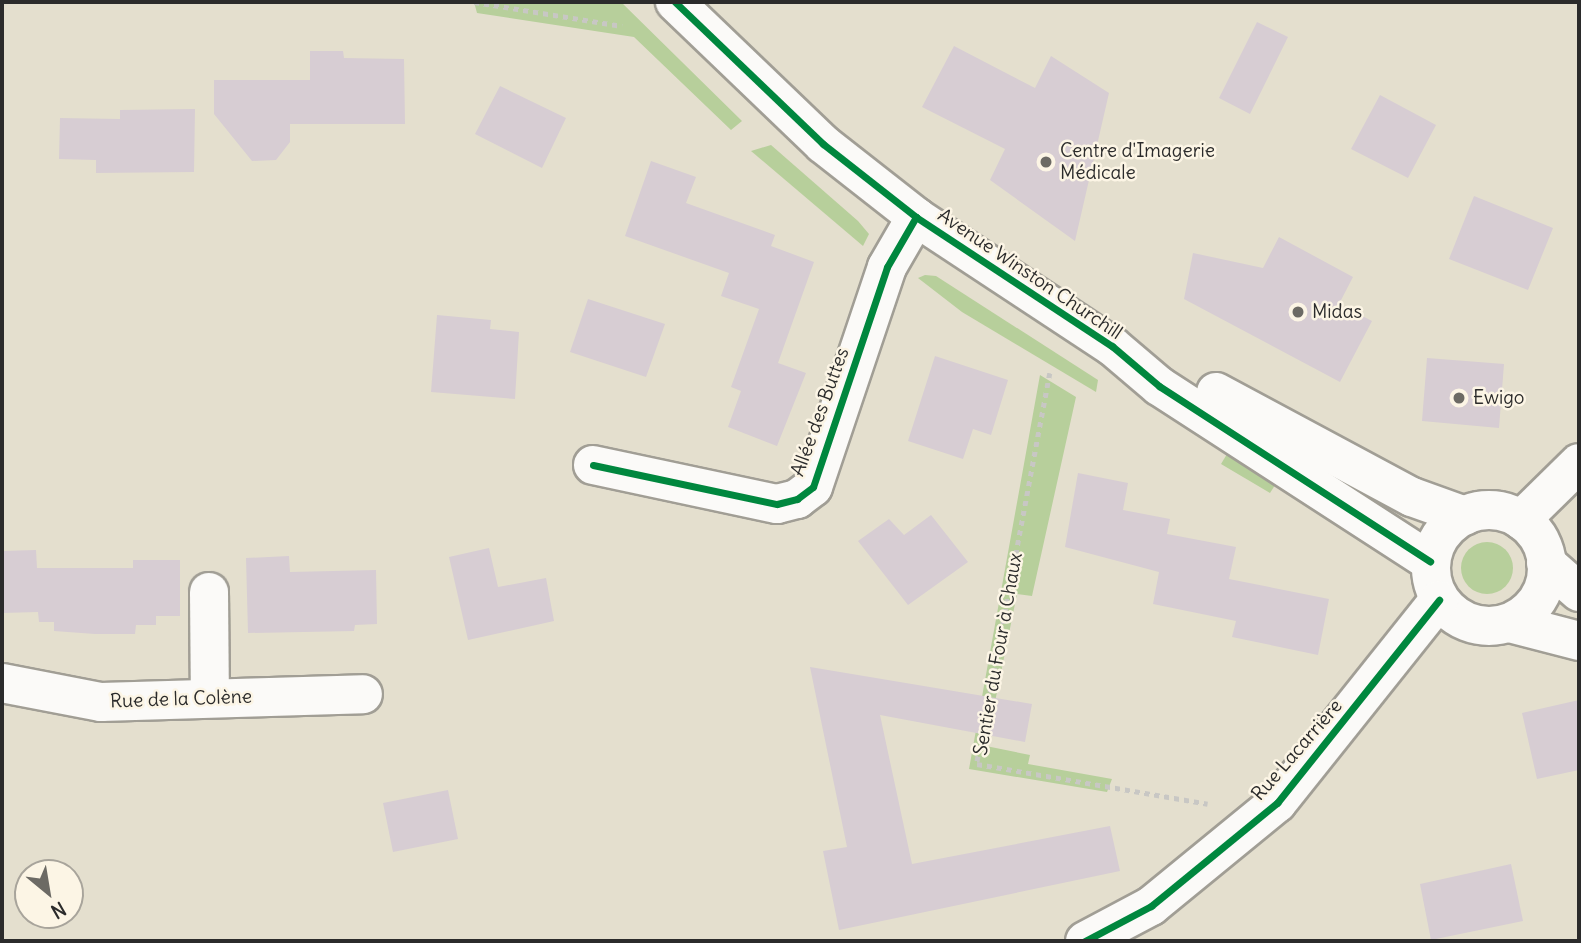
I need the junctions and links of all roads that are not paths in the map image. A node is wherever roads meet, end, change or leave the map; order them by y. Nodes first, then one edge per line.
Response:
1 (675, 2) edge
2 (916, 217) junction
3 (1112, 346) junction
4 (1579, 463) edge
5 (593, 465) dead end
6 (1465, 516) junction
7 (1521, 520) junction
8 (1430, 561) junction
9 (1546, 562) junction
10 (209, 592) dead end
11 (1579, 593) edge
12 (1439, 600) junction
13 (1510, 623) junction
14 (1579, 641) edge
15 (2, 683) edge
16 (363, 694) dead end
17 (209, 698) junction
18 (1085, 941) edge

1 - 2 street, Avenue Winston Churchill
2 - 3 street, Avenue Winston Churchill
2 - 5 street, Allée des Buttes
3 - 6 street, Avenue Winston Churchill
3 - 8 street, Avenue Winston Churchill
4 - 7 street
6 - 7 street
6 - 8 street
7 - 9 street
8 - 12 street
9 - 11 street
9 - 13 street
10 - 17 street
12 - 13 street
12 - 18 street, Rue Lacarrière
13 - 14 street
15 - 17 street, Rue de la Colène
16 - 17 street, Rue de la Colène

